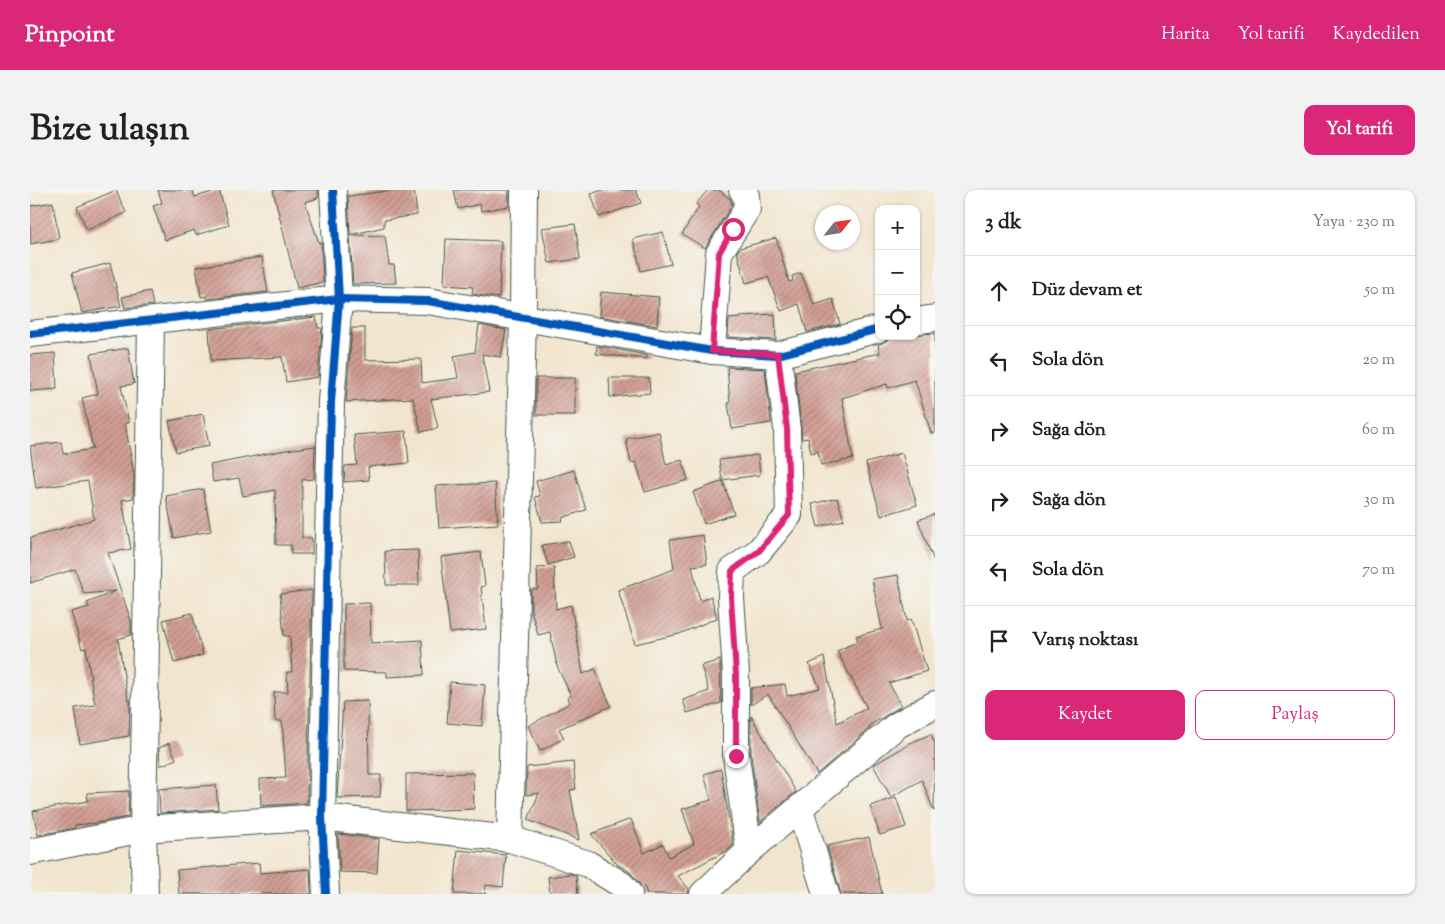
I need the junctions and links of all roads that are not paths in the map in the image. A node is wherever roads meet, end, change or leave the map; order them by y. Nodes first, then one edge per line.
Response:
1 (333, 190) edge
2 (524, 190) edge
3 (742, 190) edge
4 (339, 299) junction
5 (524, 318) junction
6 (935, 318) edge
7 (920, 320) edge
8 (151, 321) junction
9 (875, 330) edge
10 (30, 334) edge
11 (712, 351) junction
12 (778, 354) junction
13 (935, 704) edge
14 (800, 809) junction
15 (322, 817) junction
16 (143, 829) junction
17 (510, 839) junction
18 (749, 851) junction
19 (30, 852) edge
20 (144, 894) edge
21 (326, 894) edge
22 (629, 894) edge
23 (703, 894) edge
24 (826, 894) edge

1 - 4 street
2 - 5 street
3 - 11 street
4 - 5 street
4 - 8 street
4 - 15 street
5 - 11 street
5 - 17 street
6 - 7 street
8 - 10 street
8 - 16 street
9 - 12 street
11 - 12 street
12 - 18 street
13 - 14 street
14 - 18 street
14 - 24 street
15 - 16 street
15 - 17 street
15 - 21 street
16 - 19 street
16 - 20 street
17 - 22 street
18 - 23 street

